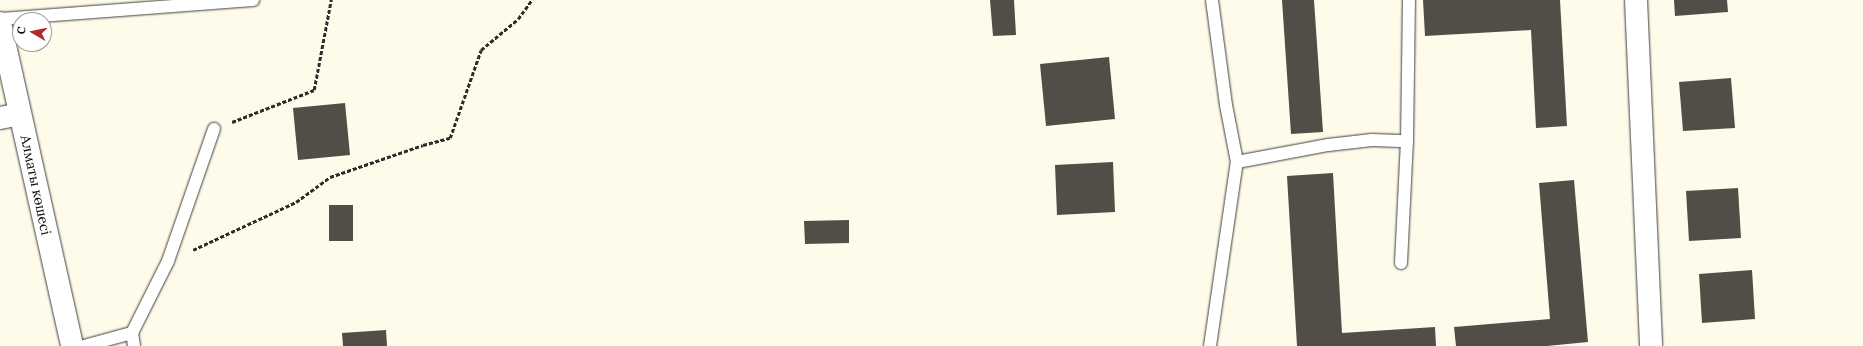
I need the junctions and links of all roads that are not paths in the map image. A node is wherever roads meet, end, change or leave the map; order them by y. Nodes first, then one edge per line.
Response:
1 (253, 0) edge
2 (1212, 0) edge
3 (1409, 0) edge
4 (1636, 0) edge
5 (0, 19) edge
6 (0, 23) edge
7 (10, 116) edge
8 (214, 129) road end
9 (1407, 141) junction
10 (1237, 162) junction
11 (1401, 264) dead end
12 (132, 332) junction
13 (72, 346) edge
14 (84, 346) edge
15 (134, 346) edge
16 (1210, 346) edge
17 (1651, 346) edge

1 - 5 lane
2 - 10 lane
3 - 9 lane
4 - 17 street
6 - 7 street, Алматы көшесі
7 - 13 street, Алматы көшесі
8 - 12 lane
9 - 10 lane
9 - 11 lane
10 - 16 lane
12 - 14 lane
12 - 15 lane

